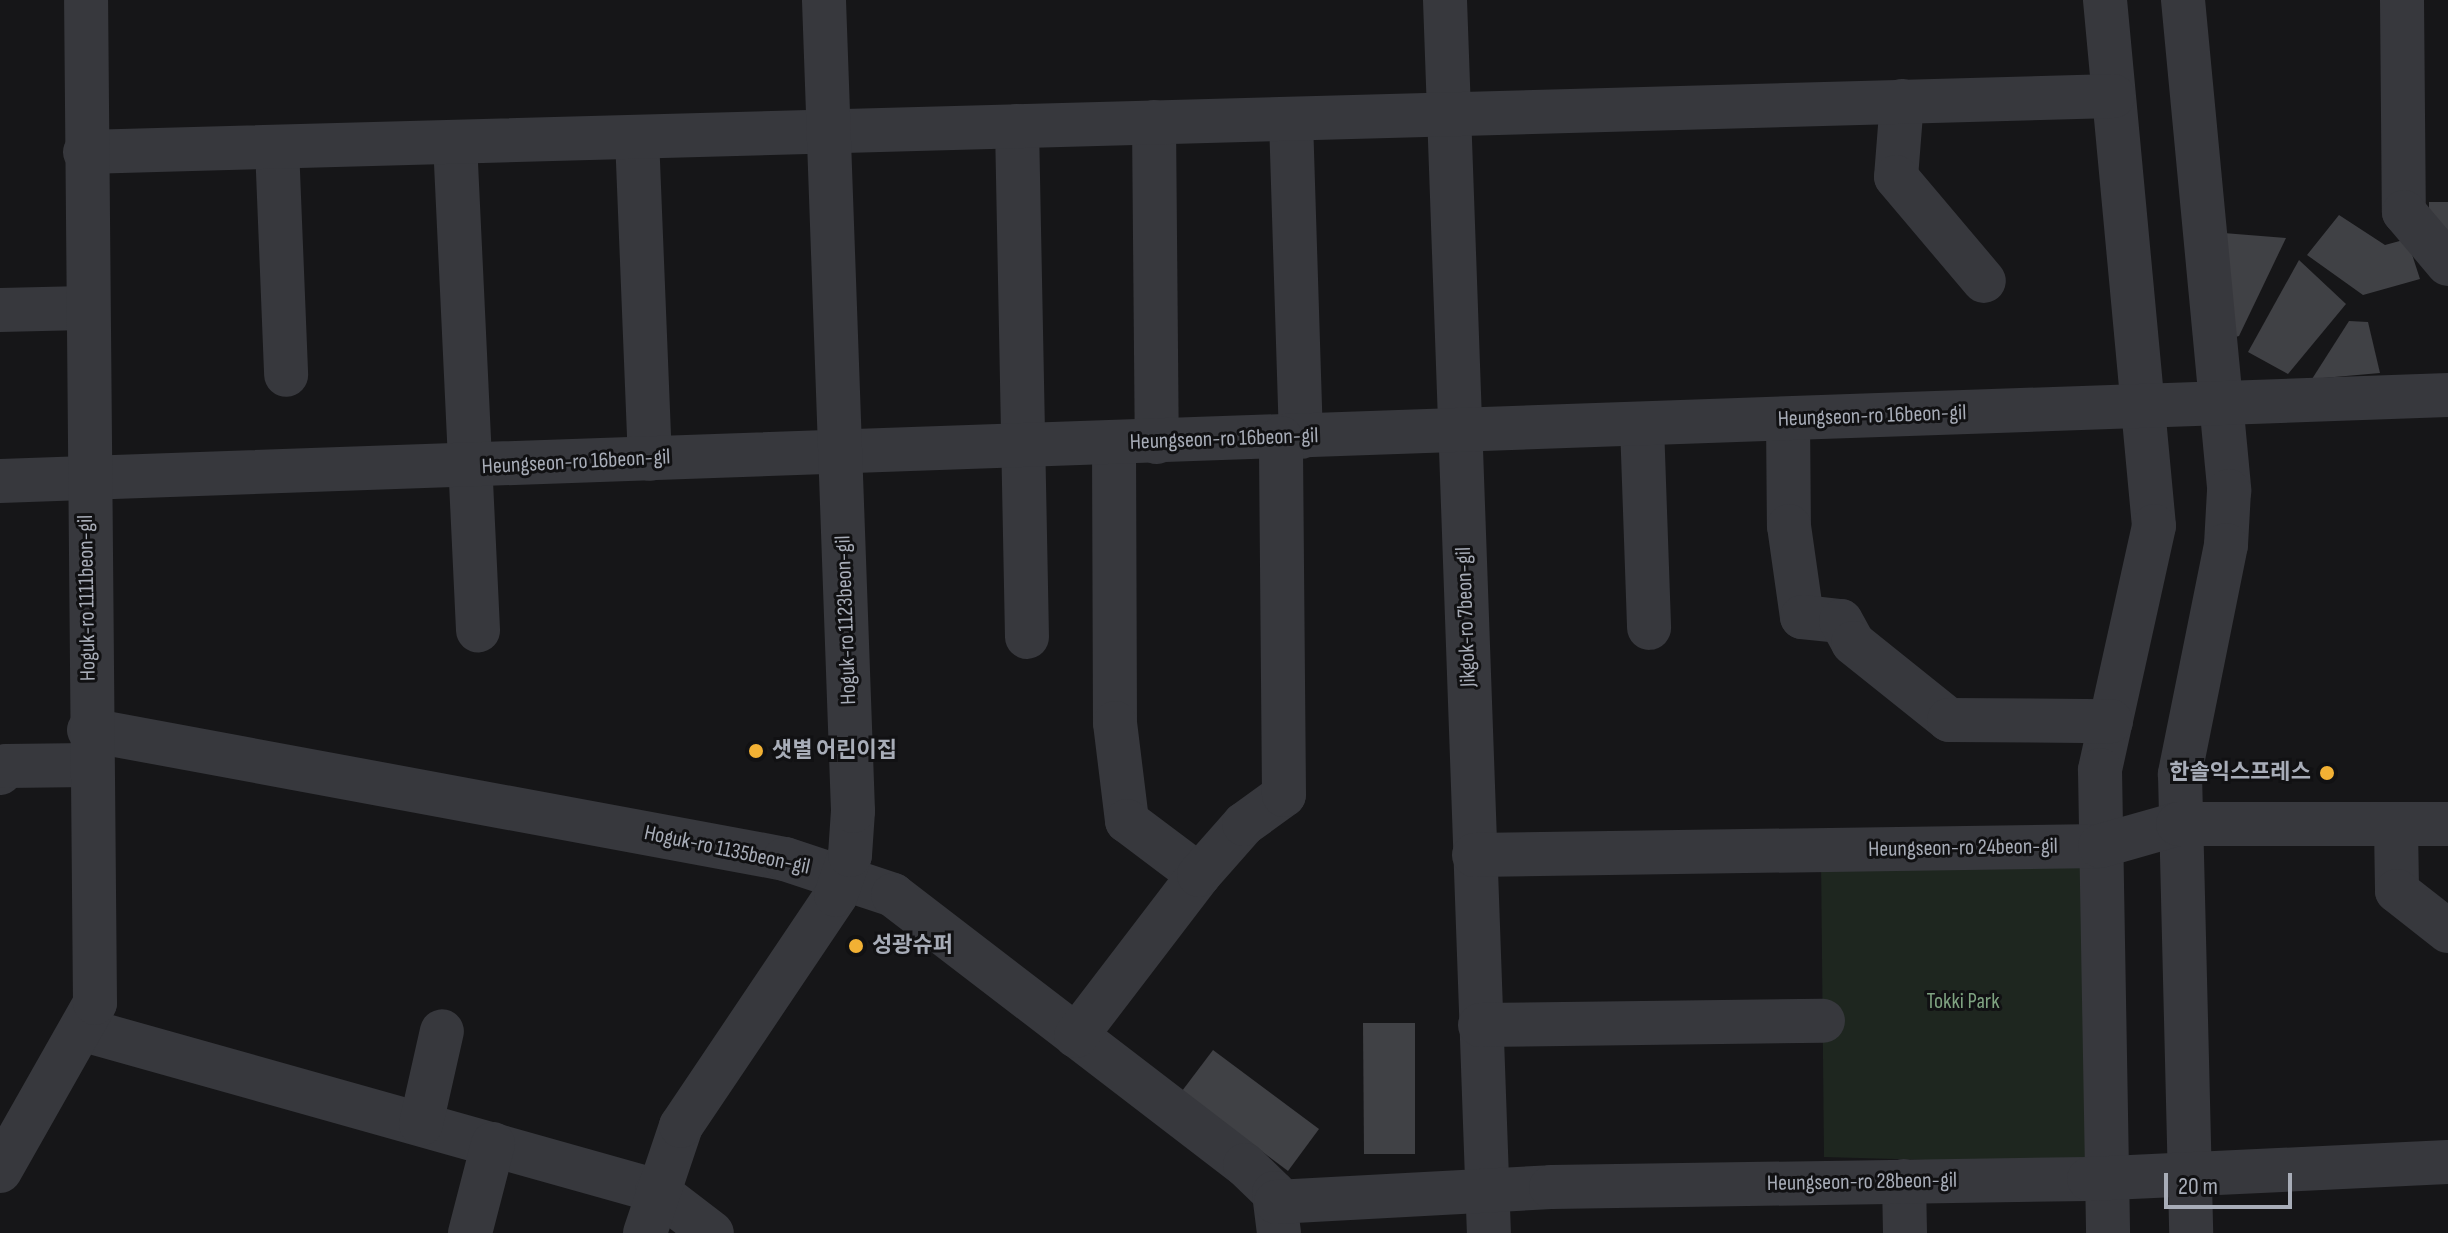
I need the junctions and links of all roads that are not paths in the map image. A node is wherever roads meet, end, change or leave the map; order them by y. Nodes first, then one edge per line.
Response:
1 (86, 0) edge
2 (824, 0) edge
3 (1445, 0) edge
4 (2105, 0) edge
5 (2183, 0) edge
6 (2402, 0) edge
7 (2113, 96) junction
8 (1902, 101) junction
9 (1449, 115) junction
10 (1291, 120) junction
11 (1154, 122) junction
12 (1017, 126) junction
13 (828, 131) junction
14 (637, 137) junction
15 (455, 142) junction
16 (277, 147) junction
17 (85, 152) junction
18 (2448, 264) edge
19 (1984, 281) dead end
20 (85, 308) junction
21 (0, 310) edge
22 (286, 375) dead end
23 (2448, 395) edge
24 (2221, 404) junction
25 (2140, 406) junction
26 (1788, 419) junction
27 (1642, 425) junction
28 (1459, 431) junction
29 (1291, 437) junction
30 (1157, 442) junction
31 (1114, 443) junction
32 (1024, 446) junction
33 (840, 452) junction
34 (650, 459) junction
35 (467, 467) junction
36 (86, 478) junction
37 (0, 481) edge
38 (1649, 628) dead end
39 (478, 630) dead end
40 (1027, 637) dead end
41 (2111, 721) junction
42 (89, 747) junction
43 (0, 773) edge
44 (2178, 824) junction
45 (2448, 824) edge
46 (2396, 826) junction
47 (2100, 846) junction
48 (1474, 855) junction
49 (1199, 875) junction
50 (842, 878) junction
51 (2448, 931) edge
52 (1823, 1021) dead end
53 (1480, 1025) junction
54 (81, 1029) junction
55 (442, 1031) dead end
56 (1076, 1036) junction
57 (421, 1124) junction
58 (493, 1144) junction
59 (2448, 1162) edge
60 (0, 1171) edge
61 (2189, 1174) junction
62 (2108, 1177) junction
63 (1904, 1181) junction
64 (657, 1191) junction
65 (1488, 1212) edge
66 (1277, 1217) edge
67 (470, 1233) edge
68 (645, 1233) edge
69 (712, 1233) edge
70 (1905, 1233) edge
71 (2108, 1233) edge
72 (2191, 1233) edge

1 - 17 street, Hoguk-ro 1111beon-gil
2 - 13 street, Hoguk-ro 1123beon-gil
3 - 9 street, Jikgok-ro 7beon-gil
4 - 7 street
5 - 24 street
6 - 18 street
7 - 8 street
7 - 25 street
8 - 9 street
8 - 19 street
9 - 10 street
9 - 28 street, Jikgok-ro 7beon-gil
10 - 11 street
10 - 29 street
11 - 12 street
11 - 30 street
12 - 13 street
12 - 32 street
13 - 14 street
13 - 33 street, Hoguk-ro 1123beon-gil
14 - 15 street
14 - 34 street
15 - 16 street
15 - 35 street
16 - 17 street
16 - 22 street
17 - 20 street, Hoguk-ro 1111beon-gil
20 - 21 street
20 - 36 street, Hoguk-ro 1111beon-gil
23 - 24 street, Heungseon-ro 16beon-gil
24 - 25 street, Heungseon-ro 16beon-gil
24 - 44 street
25 - 26 street, Heungseon-ro 16beon-gil
25 - 41 street
26 - 27 street, Heungseon-ro 16beon-gil
26 - 41 street
27 - 28 street, Heungseon-ro 16beon-gil
27 - 38 street
28 - 29 street, Heungseon-ro 16beon-gil
28 - 48 street, Jikgok-ro 7beon-gil
29 - 30 street, Heungseon-ro 16beon-gil
29 - 49 street
30 - 31 street, Heungseon-ro 16beon-gil
31 - 32 street, Heungseon-ro 16beon-gil
31 - 49 street
32 - 33 street, Heungseon-ro 16beon-gil
32 - 40 street
33 - 34 street, Heungseon-ro 16beon-gil
33 - 50 street, Hoguk-ro 1123beon-gil
34 - 35 street, Heungseon-ro 16beon-gil
35 - 36 street, Heungseon-ro 16beon-gil
35 - 39 street
36 - 37 street, Heungseon-ro 16beon-gil
36 - 42 street, Hoguk-ro 1111beon-gil
41 - 47 street
42 - 43 street, Hoguk-ro 1135beon-gil
42 - 50 street, Hoguk-ro 1135beon-gil
42 - 54 street, Hoguk-ro 1111beon-gil
44 - 46 street, Heungseon-ro 24beon-gil
44 - 47 street, Heungseon-ro 24beon-gil
44 - 61 street
45 - 46 street, Heungseon-ro 24beon-gil
46 - 51 street
47 - 48 street, Heungseon-ro 24beon-gil
47 - 62 street
48 - 53 street, Jikgok-ro 7beon-gil
49 - 56 street
50 - 56 street, Hoguk-ro 1135beon-gil
50 - 64 street, Hoguk-ro 1123beon-gil
52 - 53 street
53 - 65 street, Jikgok-ro 7beon-gil
54 - 57 street
54 - 60 street, Hoguk-ro 1111beon-gil
55 - 57 street
56 - 66 street, Hoguk-ro 1135beon-gil
57 - 58 street
58 - 64 street
58 - 67 street
59 - 61 street, Heungseon-ro 28beon-gil
61 - 62 street, Heungseon-ro 28beon-gil
61 - 72 street
62 - 63 street, Heungseon-ro 28beon-gil
62 - 71 street
63 - 65 street, Heungseon-ro 28beon-gil
63 - 70 street
64 - 68 street, Hoguk-ro 1123beon-gil
64 - 69 street
65 - 66 street, Heungseon-ro 28beon-gil

